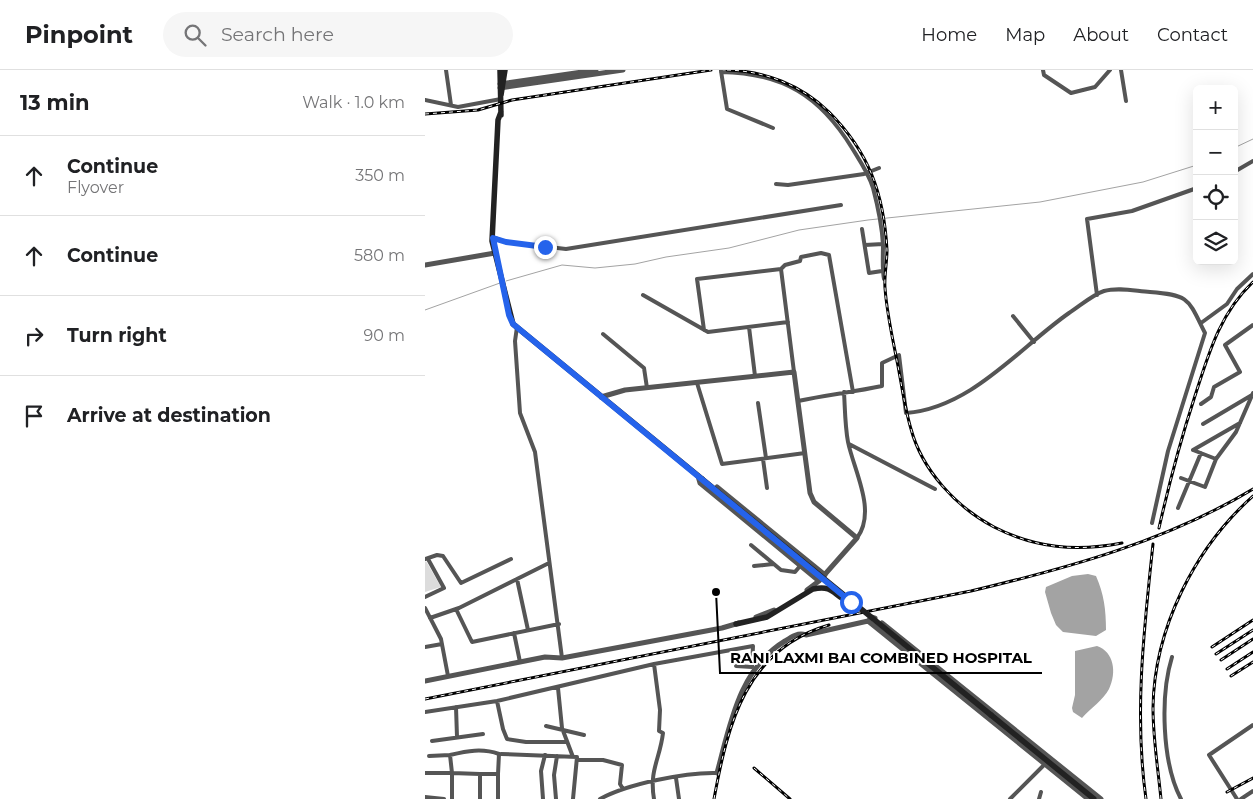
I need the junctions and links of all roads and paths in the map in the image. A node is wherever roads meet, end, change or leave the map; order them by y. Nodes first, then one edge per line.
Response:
1 (445, 70) edge
2 (500, 70) edge
3 (505, 70) edge
4 (596, 70) edge
5 (623, 70) edge
6 (1043, 70) edge
7 (1110, 70) edge
8 (1121, 70) edge
9 (721, 71) edge
10 (502, 86) junction
11 (501, 97) junction
12 (425, 100) edge
13 (1126, 101) dead end
14 (451, 106) junction
15 (773, 128) dead end
16 (1253, 162) edge
17 (879, 168) dead end
18 (1238, 170) edge
19 (867, 172) junction
20 (776, 184) dead end
21 (1193, 189) edge
22 (841, 205) dead end
23 (862, 229) dead end
24 (493, 238) junction
25 (883, 244) junction
26 (865, 245) junction
27 (495, 252) junction
28 (425, 265) edge
29 (781, 269) junction
30 (883, 272) junction
31 (1253, 274) edge
32 (883, 279) dead end
33 (643, 295) dead end
34 (1097, 295) junction
35 (1013, 316) dead end
36 (788, 322) junction
37 (1201, 323) junction
38 (749, 327) junction
39 (1253, 327) edge
40 (517, 328) junction
41 (704, 330) junction
42 (603, 334) dead end
43 (1034, 342) junction
44 (794, 372) junction
45 (755, 376) junction
46 (697, 383) junction
47 (647, 388) junction
48 (844, 392) junction
49 (853, 392) junction
50 (1253, 394) edge
51 (601, 397) junction
52 (798, 401) junction
53 (758, 403) dead end
54 (1201, 404) dead end
55 (1240, 423) junction
56 (1203, 424) dead end
57 (849, 444) junction
58 (805, 453) junction
59 (1201, 453) junction
60 (765, 458) junction
61 (1215, 460) junction
62 (699, 477) junction
63 (1181, 478) dead end
64 (1189, 481) junction
65 (767, 488) dead end
66 (935, 489) dead end
67 (1178, 508) dead end
68 (1152, 523) dead end
69 (857, 538) junction
70 (751, 545) dead end
71 (427, 559) edge
72 (511, 559) dead end
73 (549, 564) junction
74 (773, 564) junction
75 (754, 566) dead end
76 (800, 566) junction
77 (825, 575) junction
78 (517, 579) junction
79 (819, 582) junction
80 (425, 597) edge
81 (851, 602) junction
82 (425, 608) edge
83 (456, 609) junction
84 (430, 618) junction
85 (739, 623) junction
86 (559, 624) junction
87 (528, 630) junction
88 (514, 633) junction
89 (442, 644) junction
90 (425, 647) edge
91 (1172, 657) dead end
92 (562, 658) junction
93 (520, 662) junction
94 (654, 664) junction
95 (736, 666) dead end
96 (448, 676) junction
97 (425, 680) edge
98 (558, 688) junction
99 (497, 701) junction
100 (456, 707) junction
101 (425, 712) edge
102 (999, 721) junction
103 (1253, 725) edge
104 (546, 726) dead end
105 (562, 728) junction
106 (483, 734) dead end
107 (584, 734) dead end
108 (1019, 737) junction
109 (457, 738) junction
110 (432, 741) dead end
111 (567, 742) junction
112 (501, 754) dead end
113 (450, 755) junction
114 (545, 755) junction
115 (429, 756) dead end
116 (557, 756) junction
117 (575, 758) junction
118 (1045, 764) junction
119 (425, 773) edge
120 (452, 773) junction
121 (717, 773) joint
122 (480, 774) junction
123 (498, 774) junction
124 (676, 778) junction
125 (651, 782) junction
126 (623, 789) junction
127 (1253, 791) edge
128 (1041, 792) dead end
129 (425, 796) edge
130 (444, 799) edge
131 (451, 799) edge
132 (480, 799) edge
133 (498, 799) edge
134 (543, 799) edge
135 (556, 799) edge
136 (573, 799) edge
137 (600, 799) edge
138 (654, 799) edge
139 (679, 799) edge
140 (1010, 799) edge
141 (1039, 799) edge
142 (1088, 799) edge
143 (1094, 799) edge
144 (1101, 799) edge
145 (1181, 799) edge
146 (1237, 799) edge
147 (1241, 799) edge

1 - 14 street
2 - 10 main road
3 - 10 main road
4 - 10 street
5 - 10 street
6 - 7 street
8 - 13 street
9 - 15 street
9 - 19 street
10 - 11 main road
11 - 14 street
11 - 24 main road
12 - 14 street
16 - 18 street
17 - 19 street
19 - 20 street
19 - 25 street
21 - 34 street
22 - 24 street
23 - 26 street
24 - 27 main road
25 - 26 street
25 - 30 street
26 - 30 street
27 - 28 street
27 - 40 main road
29 - 36 street
29 - 41 street
29 - 49 street
30 - 32 street
31 - 37 street
33 - 41 street
34 - 37 street
34 - 43 street
35 - 43 street
36 - 38 street
36 - 44 street
37 - 68 street
38 - 41 street
38 - 45 street
39 - 54 street
40 - 51 main road
40 - 73 street
42 - 47 street
43 - 49 street
44 - 45 street
44 - 52 street
45 - 46 street
46 - 47 street
46 - 60 street
47 - 51 street
48 - 49 street
48 - 52 street
48 - 57 street
50 - 55 street
50 - 56 street
51 - 62 main road
52 - 58 street
53 - 60 street
55 - 59 street
55 - 61 street
57 - 66 street
57 - 69 street
58 - 60 street
58 - 69 street
59 - 61 street
59 - 64 street
60 - 65 street
61 - 64 street
62 - 76 street
62 - 77 street
62 - 81 main road, bridge
63 - 64 street
64 - 67 street
69 - 77 street
70 - 74 street
71 - 72 street
71 - 80 street
73 - 78 street
73 - 86 street
74 - 75 street
74 - 76 street
76 - 79 street
77 - 79 street
78 - 83 street
78 - 87 street
79 - 85 street
81 - 85 main road, bridge
81 - 102 main road, bridge
82 - 84 street
83 - 84 street
83 - 88 street
84 - 89 street
85 - 92 street
86 - 87 street
86 - 92 street
87 - 88 street
88 - 93 street
89 - 90 street
89 - 96 street
91 - 145 street
92 - 93 street
93 - 96 street
94 - 95 street
94 - 98 street
94 - 125 street
96 - 97 street
98 - 99 street
98 - 105 street
99 - 100 street
99 - 111 street
100 - 101 street
100 - 109 street
102 - 108 main road
102 - 121 street
103 - 146 street
104 - 105 street
105 - 107 street
105 - 111 street
106 - 109 street
108 - 118 street
108 - 143 main road
108 - 144 street
109 - 110 street
111 - 117 street
112 - 114 street
113 - 115 street
113 - 120 street
113 - 123 street
114 - 116 street
114 - 134 street
116 - 117 street
116 - 135 street
117 - 126 street
117 - 136 street
118 - 140 street
118 - 142 street
119 - 120 street
120 - 122 street
120 - 131 street
121 - 124 street
122 - 123 street
122 - 132 street
123 - 133 street
124 - 125 street
124 - 139 street
125 - 126 street
125 - 138 street
126 - 137 street
127 - 147 street
128 - 141 street
129 - 130 street

